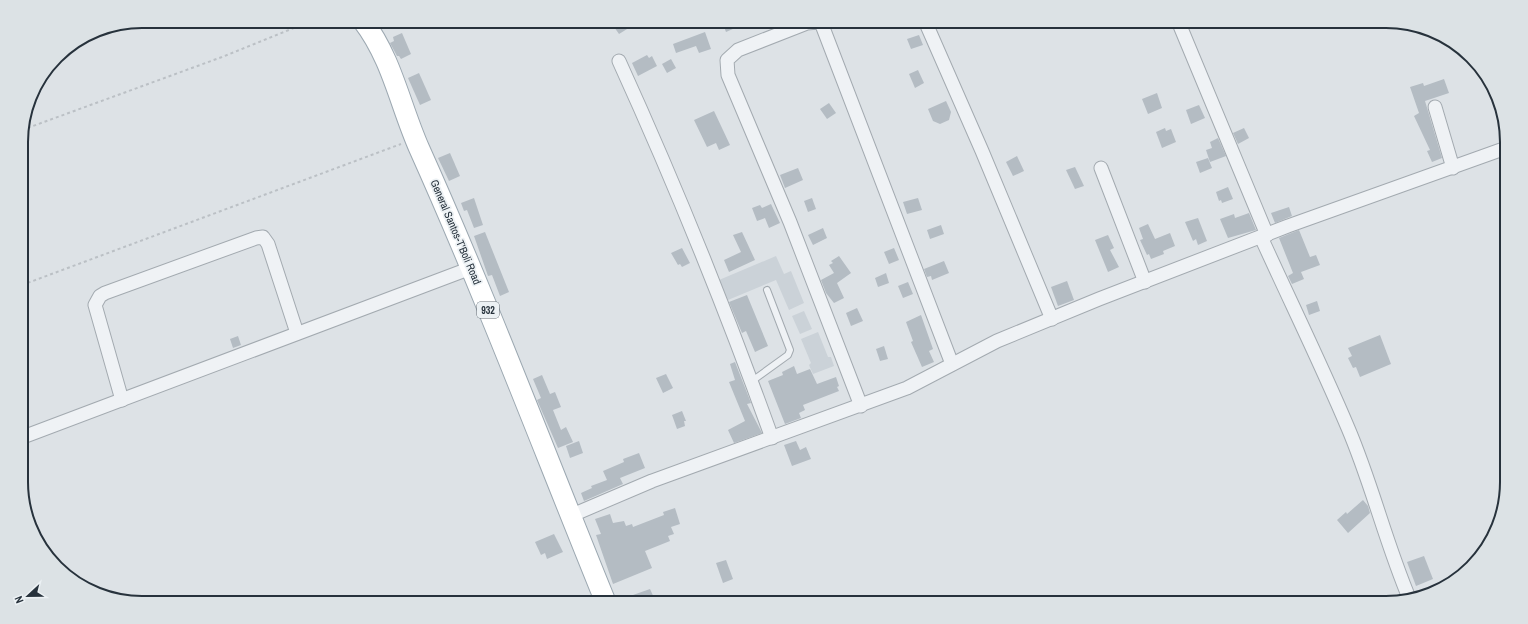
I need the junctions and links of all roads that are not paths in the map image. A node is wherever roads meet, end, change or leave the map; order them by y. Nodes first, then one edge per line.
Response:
1 (368, 28) edge
2 (794, 28) edge
3 (823, 28) edge
4 (928, 28) edge
5 (1181, 28) edge
6 (619, 61) dead end
7 (1435, 107) dead end
8 (1500, 150) edge
9 (1100, 168) dead end
10 (1453, 168) junction
11 (1264, 236) junction
12 (471, 268) junction
13 (1145, 282) junction
14 (767, 290) dead end
15 (1052, 319) junction
16 (297, 333) junction
17 (952, 364) junction
18 (752, 381) junction
19 (122, 400) junction
20 (861, 406) junction
21 (28, 435) edge
22 (772, 438) junction
23 (570, 516) junction
24 (1407, 594) edge
25 (603, 596) edge

1 - 12 main road, General Santos-T'Boli Road / 932
2 - 20 street
3 - 17 street
4 - 15 street
5 - 11 street
6 - 18 street
7 - 10 street
8 - 10 street
9 - 13 street
10 - 11 street
11 - 13 street
11 - 24 street
12 - 16 street
12 - 23 main road, General Santos-T'Boli Road / 932
13 - 15 street
14 - 18 lane
15 - 17 street
16 - 19 street
16 - 19 street
17 - 20 street
18 - 22 street
19 - 21 street
20 - 22 street
22 - 23 street
23 - 25 main road, General Santos-T'Boli Road / 932

